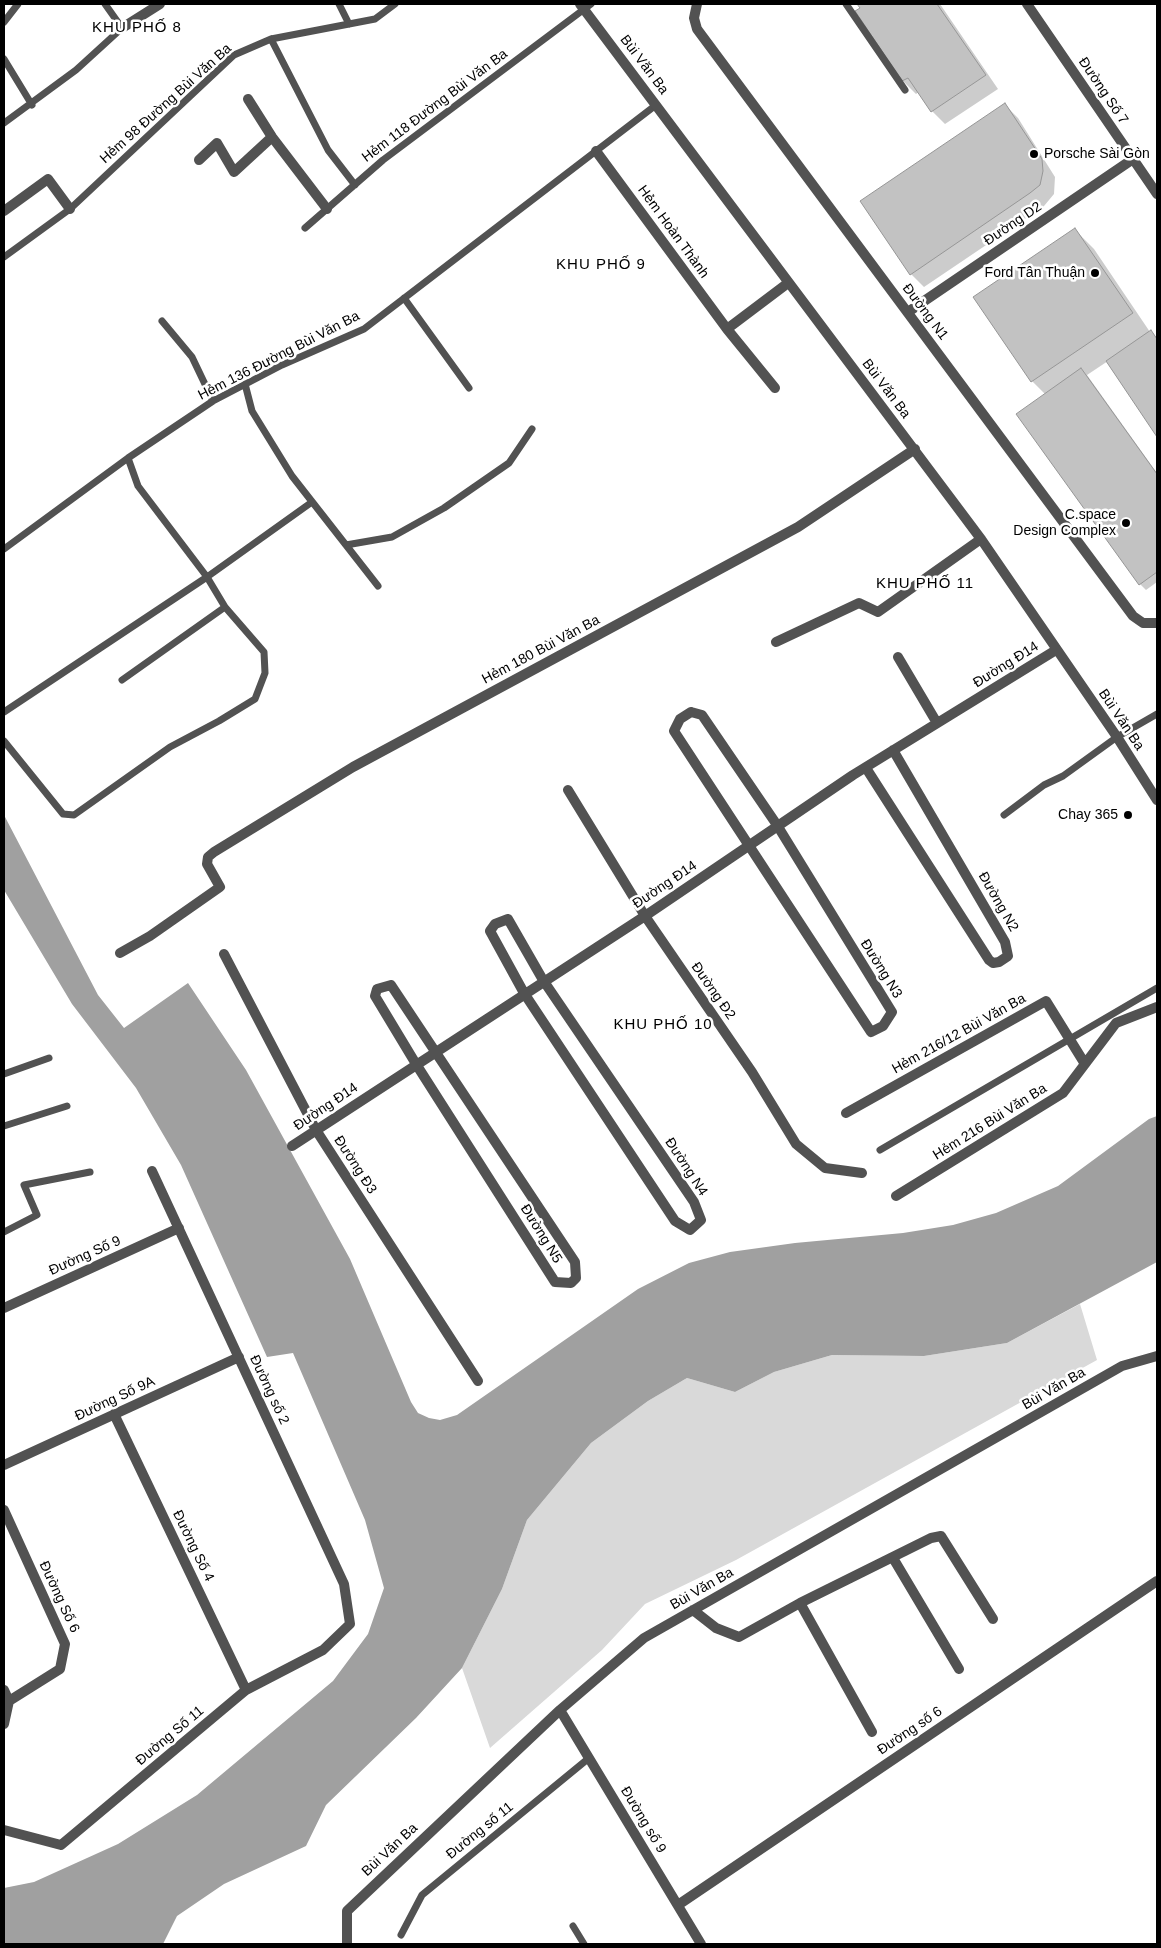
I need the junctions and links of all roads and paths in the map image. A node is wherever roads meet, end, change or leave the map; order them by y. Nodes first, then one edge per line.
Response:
1 (18, 4) edge
2 (105, 4) edge
3 (160, 4) edge
4 (339, 4) edge
5 (395, 4) edge
6 (846, 4) edge
7 (1027, 4) edge
8 (585, 5) edge
9 (696, 6) edge
10 (4, 22) edge
11 (349, 24) junction
12 (122, 28) junction
13 (271, 39) junction
14 (4, 60) edge
15 (904, 90) dead end
16 (248, 99) dead end
17 (32, 105) junction
18 (656, 105) junction
19 (4, 123) edge
20 (272, 137) junction
21 (596, 151) junction
22 (1134, 159) junction
23 (199, 160) dead end
24 (355, 185) junction
25 (1157, 194) edge
26 (70, 209) junction
27 (327, 209) junction
28 (4, 211) edge
29 (305, 228) dead end
30 (4, 257) edge
31 (788, 283) junction
32 (404, 298) junction
33 (908, 312) junction
34 (162, 321) dead end
35 (728, 329) junction
36 (245, 384) junction
37 (470, 388) dead end
38 (775, 388) dead end
39 (213, 401) junction
40 (532, 429) dead end
41 (915, 449) junction
42 (128, 458) junction
43 (312, 502) junction
44 (981, 539) junction
45 (346, 545) junction
46 (4, 549) edge
47 (207, 577) junction
48 (378, 586) dead end
49 (225, 607) junction
50 (1152, 624) edge
51 (776, 642) dead end
52 (1056, 650) junction
53 (898, 657) dead end
54 (122, 680) dead end
55 (4, 712) edge
56 (1157, 714) edge
57 (937, 723) junction
58 (1117, 737) junction
59 (4, 741) edge
60 (893, 750) junction
61 (866, 768) junction
62 (568, 790) dead end
63 (1157, 800) edge
64 (1004, 815) dead end
65 (777, 825) junction
66 (747, 846) junction
67 (645, 916) junction
68 (120, 953) dead end
69 (224, 954) dead end
70 (544, 980) junction
71 (1157, 988) edge
72 (524, 993) junction
73 (1157, 1007) edge
74 (1069, 1038) junction
75 (434, 1052) junction
76 (49, 1058) dead end
77 (416, 1064) junction
78 (1085, 1064) junction
79 (4, 1074) edge
80 (67, 1106) dead end
81 (846, 1113) dead end
82 (4, 1126) edge
83 (316, 1130) junction
84 (292, 1146) dead end
85 (880, 1150) dead end
86 (152, 1171) dead end
87 (90, 1172) dead end
88 (862, 1173) dead end
89 (896, 1196) dead end
90 (179, 1228) junction
91 (4, 1232) edge
92 (4, 1308) edge
93 (1157, 1356) edge
94 (239, 1357) junction
95 (478, 1382) dead end
96 (114, 1414) junction
97 (4, 1465) edge
98 (4, 1510) edge
99 (893, 1558) junction
100 (1157, 1581) edge
101 (800, 1603) junction
102 (693, 1610) junction
103 (993, 1619) dead end
104 (350, 1624) joint
105 (959, 1669) dead end
106 (4, 1690) edge
107 (246, 1690) junction
108 (9, 1701) junction
109 (560, 1710) junction
110 (4, 1724) edge
111 (872, 1732) dead end
112 (589, 1758) junction
113 (4, 1830) edge
114 (678, 1905) junction
115 (573, 1926) dead end
116 (401, 1934) dead end
117 (347, 1944) edge
118 (584, 1944) edge
119 (701, 1944) edge

1 - 10 lane
2 - 12 lane
3 - 12 street
4 - 11 lane
5 - 11 lane, Hẻm 98 Đường Bùi Văn Ba
6 - 15 lane
7 - 22 street, Đường Số 7
8 - 18 street, Bùi Văn Ba
8 - 24 lane, Hẻm 118 Đường Bùi Văn Ba
9 - 33 street, Đường N1
11 - 13 lane, Hẻm 98 Đường Bùi Văn Ba
12 - 17 lane
13 - 24 lane
13 - 26 lane, Hẻm 98 Đường Bùi Văn Ba
14 - 17 lane
16 - 20 street
17 - 19 lane
18 - 21 lane, Hẻm 136 Đường Bùi Văn Ba
18 - 31 street, Bùi Văn Ba
20 - 23 street
20 - 27 street
21 - 32 lane, Hẻm 136 Đường Bùi Văn Ba
21 - 35 street, Hẻm Hoàn Thành
22 - 25 street, Đường Số 7
22 - 33 street, Đường D2
24 - 27 lane, Hẻm 118 Đường Bùi Văn Ba
26 - 28 street
26 - 30 lane, Hẻm 98 Đường Bùi Văn Ba
27 - 29 lane, Hẻm 118 Đường Bùi Văn Ba
31 - 35 street
31 - 41 street, Bùi Văn Ba
32 - 36 lane, Hẻm 136 Đường Bùi Văn Ba
32 - 37 lane
33 - 50 street, Đường N1
34 - 39 lane
35 - 38 street, Hẻm Hoàn Thành
36 - 39 lane, Hẻm 136 Đường Bùi Văn Ba
36 - 43 lane
39 - 42 lane, Hẻm 136 Đường Bùi Văn Ba
40 - 45 lane
41 - 44 street, Bùi Văn Ba
41 - 68 street, Hẻm 180 Bùi Văn Ba
42 - 46 lane, Hẻm 136 Đường Bùi Văn Ba
42 - 47 lane
43 - 45 lane
43 - 47 lane
44 - 51 street
44 - 52 street, Bùi Văn Ba
45 - 48 lane
47 - 49 lane
47 - 55 lane
49 - 54 lane
49 - 59 lane
52 - 57 street, Đường Đ14
52 - 58 street, Bùi Văn Ba
53 - 57 street
56 - 58 lane
57 - 60 street, Đường Đ14
58 - 63 street, Bùi Văn Ba
58 - 64 lane
60 - 61 street, Đường Đ14
60 - 61 street, Đường N2
61 - 65 street, Đường Đ14
62 - 67 street, Đường Đ2
65 - 66 street, Đường Đ14
65 - 66 street
65 - 66 street, Đường N3
66 - 67 street, Đường Đ14
67 - 70 street, Đường Đ14
67 - 88 street, Đường Đ2
69 - 83 street, Đường Đ3
70 - 72 street, Đường Đ14
70 - 72 street, Đường N4
70 - 72 street, Đường N4
71 - 74 lane
72 - 75 street, Đường Đ14
73 - 78 street, Hẻm 216 Bùi Văn Ba
74 - 78 street, Hẻm 216/12 Bùi Văn Ba
74 - 81 street, Hẻm 216/12 Bùi Văn Ba
74 - 85 lane
75 - 77 street, Đường Đ14
75 - 77 street, Đường N5
75 - 77 street, Đường N5
76 - 79 lane
77 - 83 street, Đường Đ14
78 - 89 street, Hẻm 216 Bùi Văn Ba
80 - 82 lane
83 - 84 street, Đường Đ14
83 - 95 street, Đường Đ3
86 - 90 street, Đường số 2
87 - 91 lane
90 - 92 street, Đường Số 9
90 - 94 street, Đường số 2
93 - 102 street, Bùi Văn Ba
94 - 96 street, Đường Số 9A
94 - 104 street, Đường số 2
96 - 97 street, Đường Số 9A
96 - 107 street, Đường Số 4
98 - 108 street, Đường Số 6
99 - 101 street
99 - 103 street
99 - 105 street
100 - 114 street, Đường số 6
101 - 102 street
101 - 111 street
102 - 109 street, Bùi Văn Ba
104 - 107 street, Đường Số 11
106 - 108 street
107 - 113 street, Đường Số 11
108 - 110 street
109 - 112 street, Đường số 9
109 - 117 street, Bùi Văn Ba
112 - 114 street, Đường số 9
112 - 116 lane, Đường số 11
114 - 119 street, Đường số 9
115 - 118 lane

